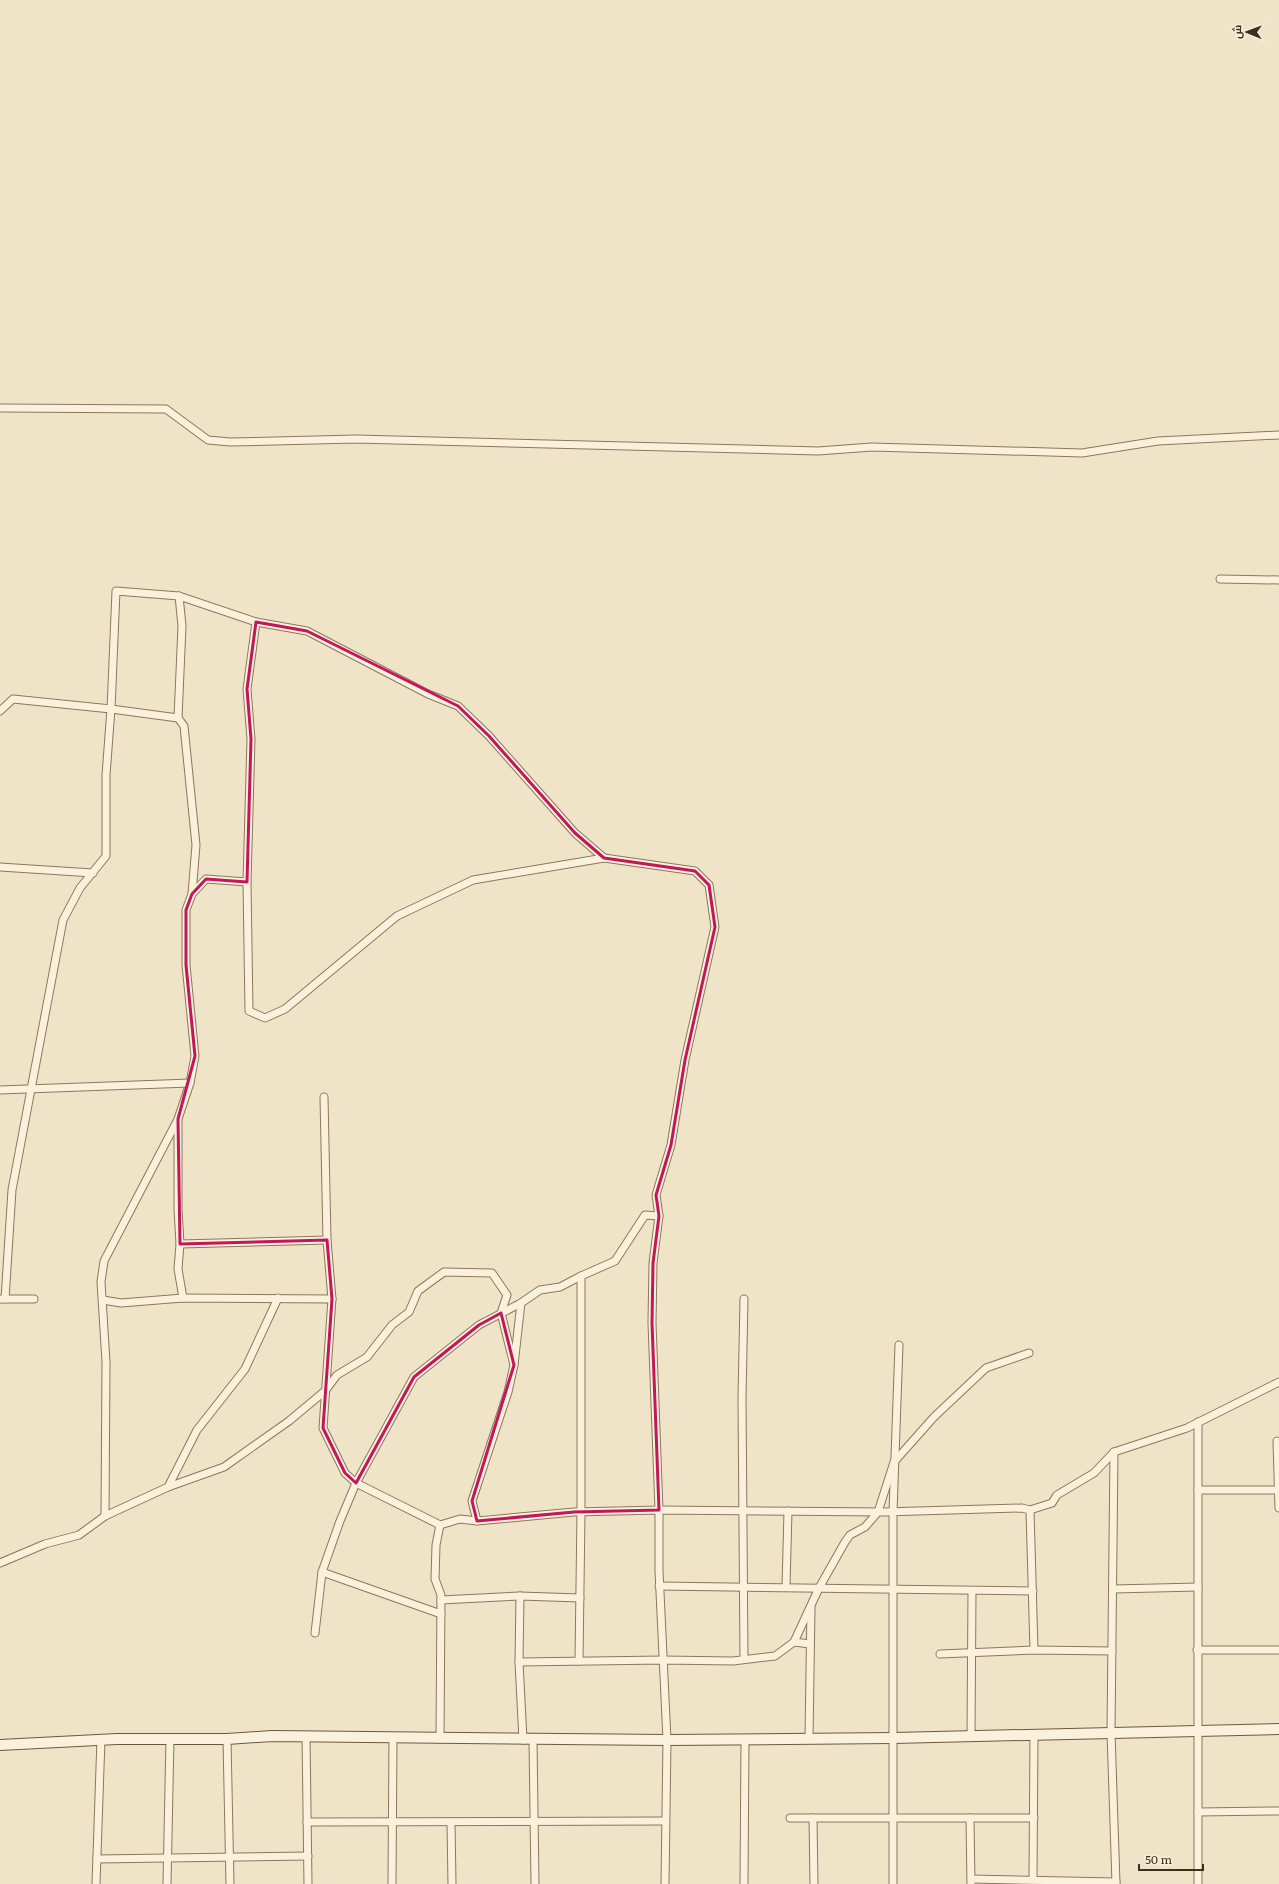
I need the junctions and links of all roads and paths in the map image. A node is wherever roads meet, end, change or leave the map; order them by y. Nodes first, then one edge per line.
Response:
1 (0, 408) edge
2 (1279, 435) edge
3 (1220, 579) dead end
4 (1279, 580) edge
5 (179, 596) junction
6 (256, 622) junction
7 (111, 709) junction
8 (0, 711) edge
9 (178, 718) junction
10 (604, 858) junction
11 (0, 867) edge
12 (93, 873) junction
13 (246, 882) junction
14 (192, 894) junction
15 (190, 1083) junction
16 (0, 1090) edge
17 (31, 1090) junction
18 (324, 1098) dead end
19 (178, 1119) junction
20 (659, 1216) junction
21 (327, 1240) junction
22 (180, 1244) junction
23 (581, 1276) junction
24 (183, 1298) junction
25 (278, 1298) junction
26 (3, 1299) edge
27 (332, 1299) junction
28 (744, 1299) dead end
29 (34, 1300) dead end
30 (103, 1300) junction
31 (522, 1303) junction
32 (501, 1313) junction
33 (899, 1345) dead end
34 (1029, 1353) dead end
35 (514, 1365) junction
36 (1279, 1382) edge
37 (324, 1391) junction
38 (1198, 1422) junction
39 (1277, 1441) dead end
40 (1114, 1452) junction
41 (894, 1462) junction
42 (356, 1484) junction
43 (168, 1487) junction
44 (1198, 1490) junction
45 (1279, 1490) edge
46 (1279, 1508) edge
47 (659, 1510) junction
48 (1030, 1510) junction
49 (743, 1511) junction
50 (788, 1511) junction
51 (581, 1512) junction
52 (878, 1512) junction
53 (892, 1512) junction
54 (105, 1516) junction
55 (476, 1521) junction
56 (440, 1524) junction
57 (0, 1563) edge
58 (322, 1572) junction
59 (659, 1586) junction
60 (744, 1587) junction
61 (786, 1587) junction
62 (811, 1587) junction
63 (1198, 1587) junction
64 (819, 1588) junction
65 (1113, 1588) junction
66 (893, 1589) junction
67 (972, 1591) junction
68 (1033, 1591) junction
69 (520, 1596) junction
70 (580, 1598) junction
71 (441, 1600) junction
72 (811, 1604) junction
73 (441, 1614) junction
74 (315, 1633) dead end
75 (794, 1642) junction
76 (810, 1644) junction
77 (1034, 1650) junction
78 (1112, 1650) junction
79 (1198, 1650) junction
80 (1279, 1650) edge
81 (940, 1654) dead end
82 (971, 1654) junction
83 (744, 1659) junction
84 (663, 1660) junction
85 (579, 1661) junction
86 (519, 1662) junction
87 (1279, 1725) edge
88 (1279, 1729) edge
89 (1197, 1730) junction
90 (1111, 1732) junction
91 (1034, 1734) junction
92 (306, 1736) junction
93 (971, 1736) junction
94 (170, 1738) junction
95 (393, 1738) junction
96 (893, 1738) junction
97 (101, 1739) junction
98 (227, 1739) junction
99 (440, 1739) junction
100 (809, 1739) junction
101 (528, 1740) junction
102 (667, 1740) junction
103 (745, 1740) junction
104 (0, 1745) edge
105 (1279, 1811) edge
106 (1198, 1812) junction
107 (790, 1818) dead end
108 (813, 1818) junction
109 (893, 1818) junction
110 (970, 1818) junction
111 (1034, 1818) junction
112 (534, 1821) junction
113 (665, 1821) junction
114 (307, 1822) junction
115 (392, 1822) junction
116 (451, 1822) junction
117 (308, 1856) junction
118 (229, 1857) junction
119 (167, 1858) junction
120 (97, 1859) junction
121 (1033, 1880) junction
122 (971, 1882) edge
123 (1116, 1883) edge
124 (96, 1884) edge
125 (167, 1884) edge
126 (230, 1884) edge
127 (308, 1884) edge
128 (392, 1884) edge
129 (452, 1884) edge
130 (535, 1884) edge
131 (665, 1884) edge
132 (744, 1884) edge
133 (814, 1884) edge
134 (893, 1884) edge
135 (1198, 1884) edge

1 - 2 street
3 - 4 street
5 - 6 street
5 - 7 street
5 - 9 street
6 - 10 street
6 - 13 street
7 - 8 street
7 - 9 street
7 - 12 street
9 - 14 street
10 - 13 street
10 - 20 street
11 - 12 street
12 - 17 street
13 - 14 street
14 - 15 street
15 - 17 street
15 - 19 street
16 - 17 street
17 - 26 street
18 - 21 street
19 - 22 street
19 - 30 street
20 - 23 street
20 - 47 street
21 - 22 street
21 - 27 street
22 - 24 street
23 - 31 street
23 - 51 street
24 - 25 street
24 - 30 street
25 - 27 street
25 - 43 street
26 - 29 street
27 - 37 street
28 - 49 street
30 - 54 street
31 - 32 street
31 - 35 street
32 - 35 street
32 - 37 street
32 - 42 street
33 - 41 street
34 - 41 street
35 - 55 street
36 - 38 street
37 - 42 street
37 - 43 street
38 - 40 street
38 - 44 street
39 - 45 street
40 - 48 street
40 - 65 street
41 - 52 street
41 - 53 street
42 - 56 street
42 - 58 street
43 - 54 street
44 - 45 street
44 - 63 street
45 - 46 street
47 - 49 street
47 - 51 street
47 - 59 street
48 - 53 street
48 - 68 street
49 - 50 street
49 - 60 street
50 - 52 street
50 - 61 street
51 - 55 street
51 - 70 street
52 - 53 street
52 - 64 street
53 - 66 street
54 - 57 street
55 - 56 street
56 - 71 street
58 - 73 street
58 - 74 street
59 - 60 street
59 - 84 street
60 - 61 street
60 - 83 street
61 - 62 street
62 - 64 street
62 - 72 street
63 - 65 street
63 - 79 street
64 - 66 street
64 - 72 street
65 - 78 street
66 - 67 street
66 - 96 street
67 - 68 street
67 - 82 street
68 - 77 street
69 - 70 street
69 - 71 street
69 - 86 street
70 - 85 street
71 - 73 street
72 - 75 street
72 - 76 street
73 - 99 street
75 - 76 street
75 - 83 street
76 - 100 street
77 - 78 street
77 - 82 street
78 - 90 street
79 - 80 street
79 - 89 street
81 - 82 street
82 - 93 street
83 - 84 street
84 - 85 street
84 - 102 street
85 - 86 street
86 - 101 street
87 - 88 street
88 - 89 main road
89 - 90 main road
89 - 106 street
90 - 91 main road
90 - 123 street
91 - 93 main road
91 - 111 street
92 - 95 main road
92 - 98 main road
92 - 114 street
93 - 96 main road
94 - 97 main road
94 - 98 main road
94 - 119 street
95 - 99 main road
95 - 115 street
96 - 100 main road
96 - 109 street
97 - 104 main road
97 - 120 street
98 - 118 street
99 - 101 main road
100 - 103 main road
101 - 102 main road
101 - 112 street
102 - 103 main road
102 - 113 street
103 - 132 street
105 - 106 street
106 - 135 street
107 - 108 street
108 - 109 street
108 - 133 street
109 - 110 street
109 - 134 street
110 - 111 street
110 - 122 street
111 - 121 street
112 - 113 street
112 - 116 street
112 - 130 street
113 - 131 street
114 - 115 street
114 - 117 street
115 - 116 street
115 - 128 street
116 - 129 street
117 - 118 street
117 - 127 street
118 - 119 street
118 - 126 street
119 - 120 street
119 - 125 street
120 - 124 street
121 - 122 street
121 - 123 street

